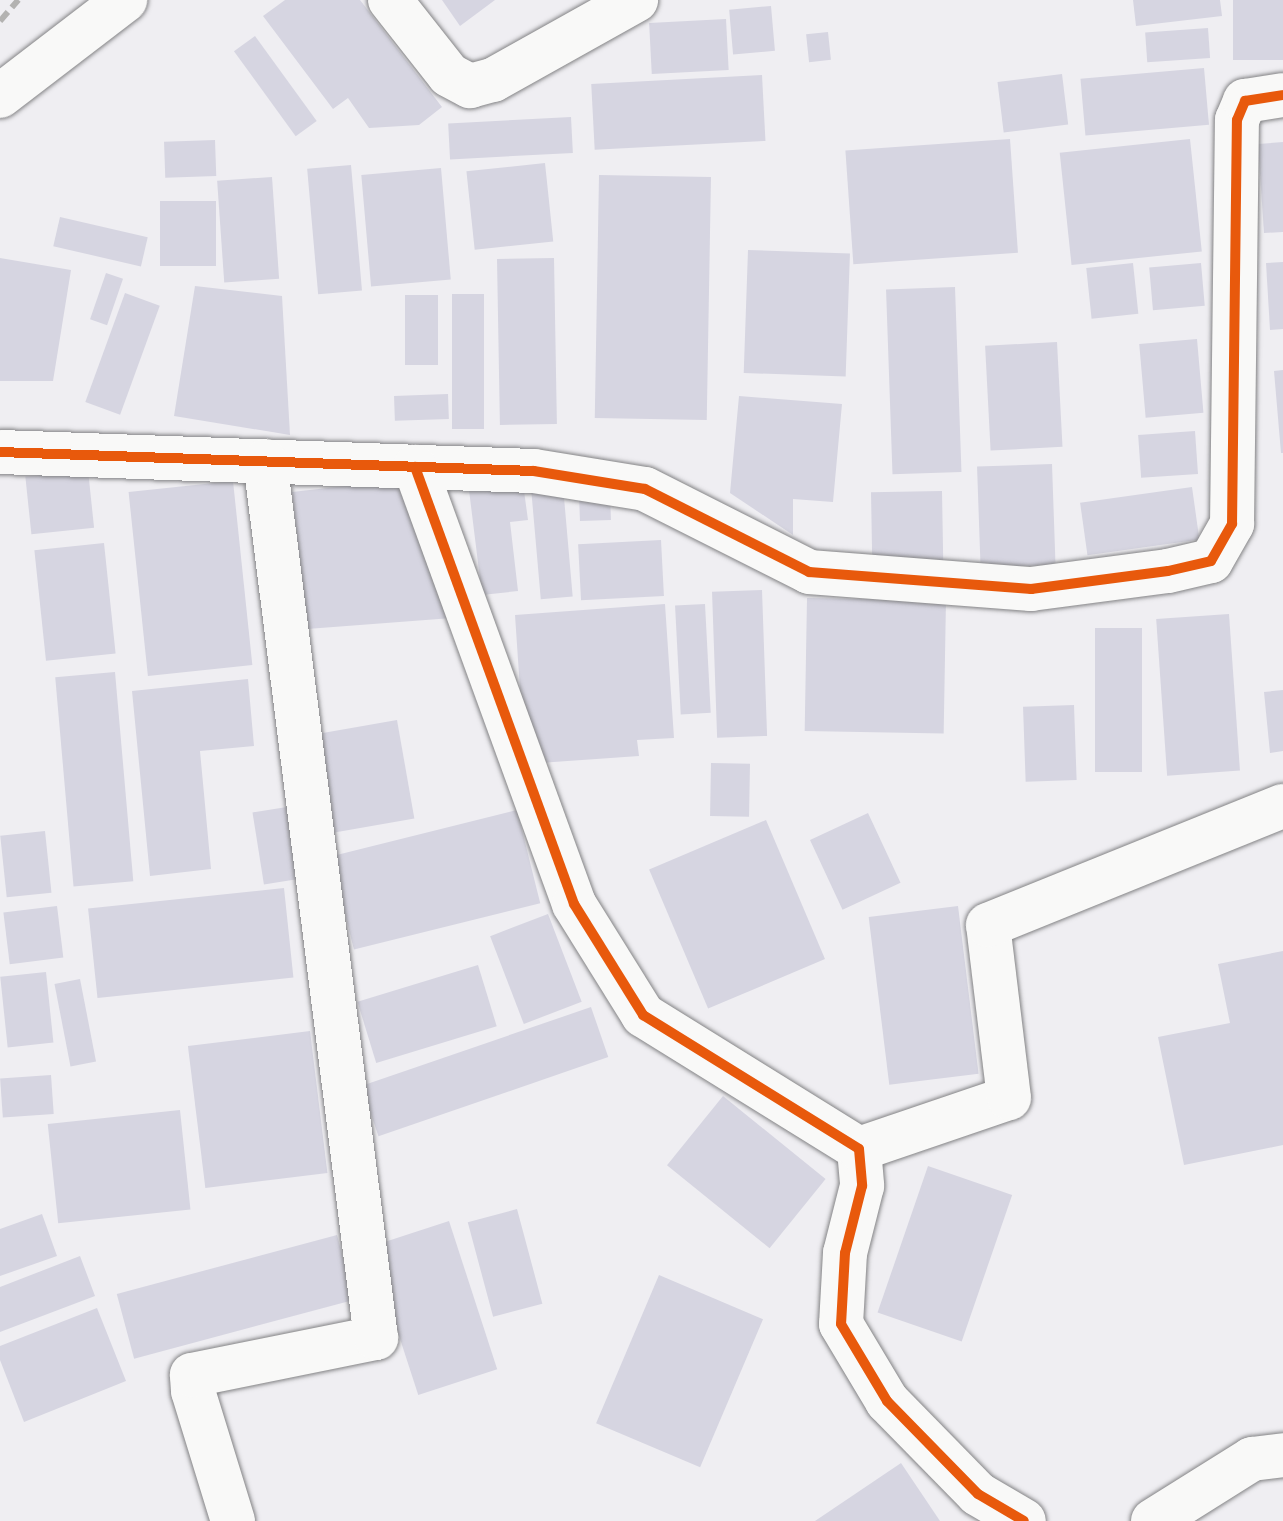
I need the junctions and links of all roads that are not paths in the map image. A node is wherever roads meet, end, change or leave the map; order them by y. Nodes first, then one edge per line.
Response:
1 (125, 0) edge
2 (390, 0) edge
3 (636, 0) edge
4 (1283, 95) edge
5 (0, 96) edge
6 (0, 452) edge
7 (265, 461) junction
8 (415, 467) junction
9 (1283, 806) edge
10 (859, 1149) junction
11 (1283, 1455) edge
12 (233, 1521) edge
13 (1024, 1521) edge
14 (1153, 1521) edge

1 - 5 street
2 - 3 street
4 - 8 street
6 - 7 street
7 - 8 street
7 - 12 street
8 - 10 street
9 - 10 street
10 - 13 street
11 - 14 street

